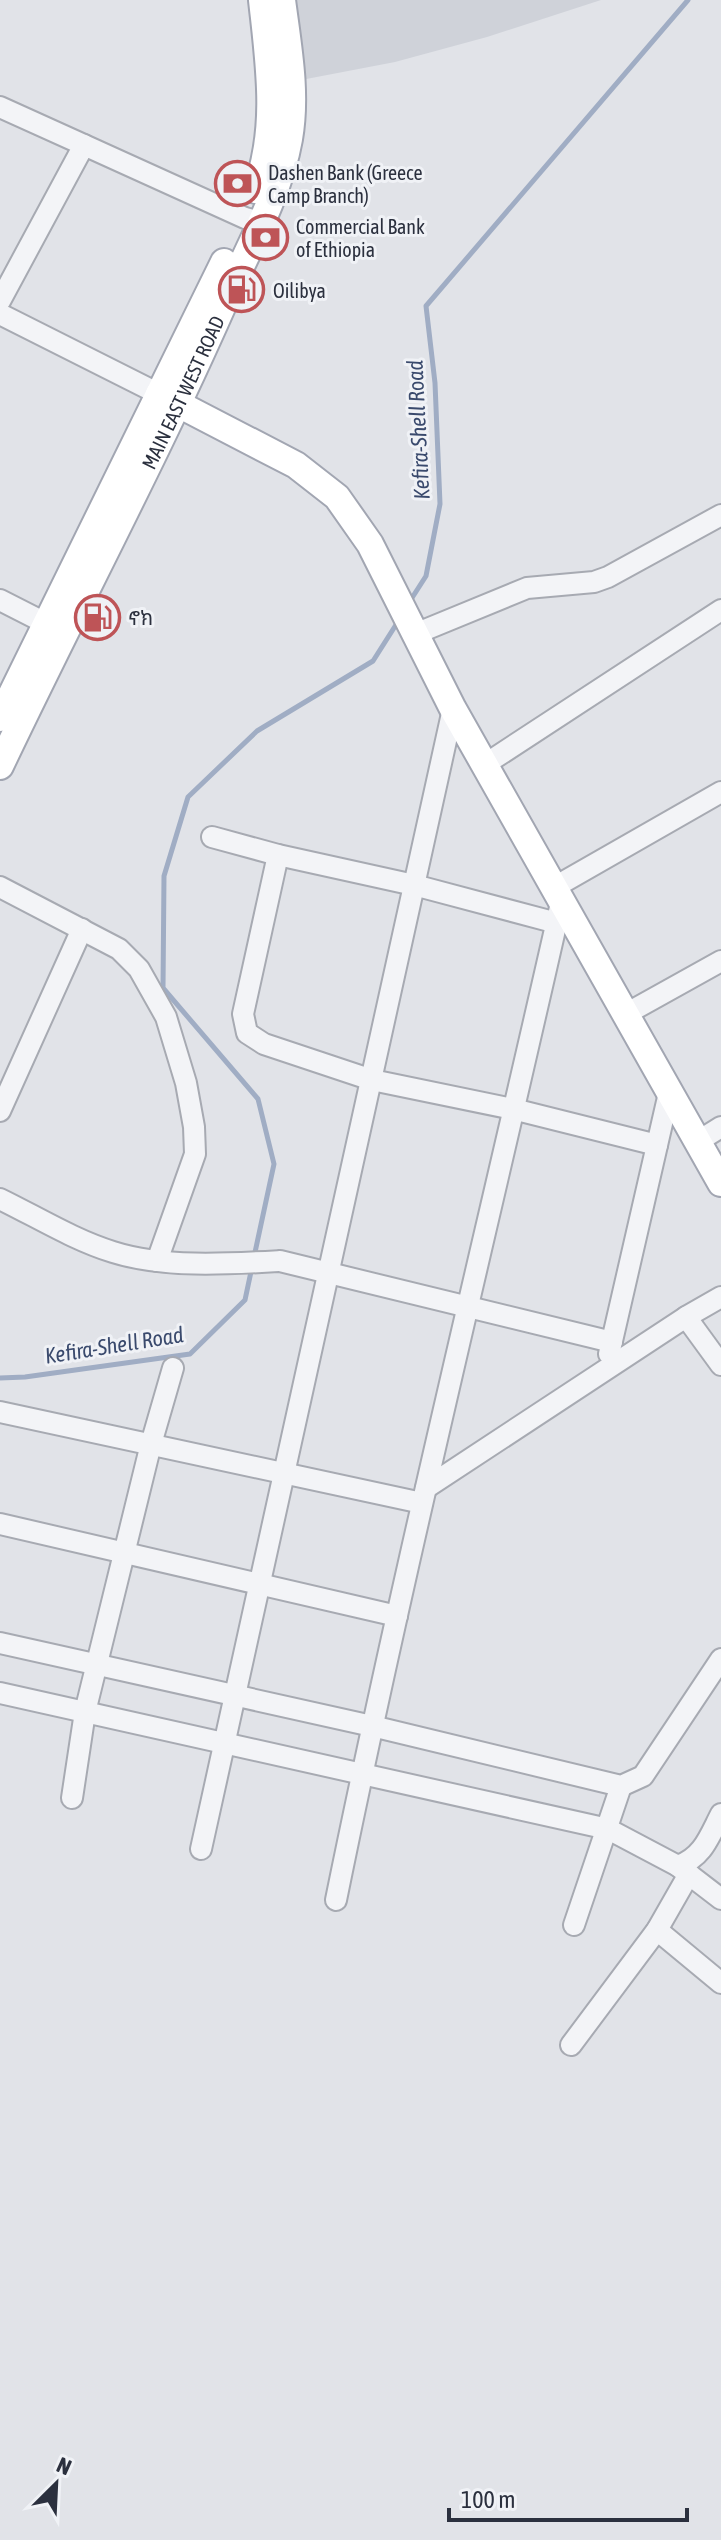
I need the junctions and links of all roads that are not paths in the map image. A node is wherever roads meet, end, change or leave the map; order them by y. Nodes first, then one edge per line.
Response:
1 (262, 0) edge
2 (282, 0) edge
3 (0, 107) edge
4 (84, 145) junction
5 (252, 220) junction
6 (0, 301) edge
7 (0, 314) edge
8 (169, 399) junction
9 (721, 515) edge
10 (0, 600) edge
11 (721, 610) edge
12 (408, 619) junction
13 (55, 628) junction
14 (453, 709) junction
15 (0, 718) edge
16 (484, 765) junction
17 (0, 766) edge
18 (721, 792) edge
19 (212, 837) dead end
20 (278, 855) junction
21 (414, 885) junction
22 (0, 887) edge
23 (557, 904) junction
24 (82, 929) junction
25 (721, 961) edge
26 (624, 1015) junction
27 (372, 1080) junction
28 (669, 1093) junction
29 (513, 1109) junction
30 (0, 1111) edge
31 (721, 1127) edge
32 (697, 1142) junction
33 (657, 1145) junction
34 (721, 1183) edge
35 (0, 1199) edge
36 (157, 1261) junction
37 (329, 1273) junction
38 (721, 1297) edge
39 (467, 1306) junction
40 (686, 1317) junction
41 (612, 1342) junction
42 (721, 1365) edge
43 (173, 1368) dead end
44 (605, 1370) junction
45 (0, 1412) edge
46 (151, 1444) junction
47 (284, 1473) junction
48 (424, 1496) junction
49 (0, 1524) edge
50 (126, 1554) junction
51 (260, 1586) junction
52 (397, 1616) junction
53 (0, 1643) edge
54 (721, 1659) edge
55 (98, 1665) junction
56 (0, 1693) edge
57 (235, 1696) junction
58 (85, 1712) junction
59 (372, 1726) junction
60 (224, 1743) junction
61 (361, 1774) junction
62 (621, 1786) junction
63 (72, 1798) dead end
64 (720, 1820) edge
65 (608, 1829) junction
66 (201, 1849) dead end
67 (683, 1870) junction
68 (721, 1899) edge
69 (336, 1900) dead end
70 (574, 1925) dead end
71 (657, 1930) junction
72 (721, 1983) edge
73 (571, 2045) dead end

1 - 5 main road, MAIN EAST WEST ROAD
2 - 5 main road, MAIN EAST WEST ROAD
3 - 4 street
4 - 5 street
4 - 6 street
5 - 8 main road, MAIN EAST WEST ROAD
7 - 8 street
8 - 12 main road
8 - 13 main road, MAIN EAST WEST ROAD
9 - 12 street
10 - 13 street
11 - 16 street
12 - 14 main road
13 - 15 main road, MAIN EAST WEST ROAD
13 - 17 main road, MAIN EAST WEST ROAD
14 - 16 main road
14 - 21 street
16 - 23 main road
18 - 23 street
19 - 20 street
20 - 21 street
20 - 27 street
21 - 23 street
21 - 27 street
22 - 24 street
23 - 26 main road
23 - 29 street
24 - 30 street
24 - 36 street
25 - 26 street
26 - 28 main road
27 - 29 street
27 - 37 street
28 - 32 main road
28 - 33 street
29 - 33 street
29 - 39 street
31 - 32 street
32 - 34 main road
33 - 41 street
35 - 36 street
36 - 37 street
37 - 39 street
37 - 47 street
38 - 40 street
39 - 41 street
39 - 48 street
40 - 42 street
40 - 44 street
41 - 44 street
43 - 46 street
44 - 48 street
45 - 46 street
46 - 47 street
46 - 50 street
47 - 48 street
47 - 51 street
48 - 52 street
49 - 50 street
50 - 51 street
50 - 55 street
51 - 52 street
51 - 57 street
52 - 59 street
53 - 55 street
54 - 62 street
55 - 57 street
55 - 58 street
56 - 58 street
57 - 59 street
57 - 60 street
58 - 60 street
58 - 63 street
59 - 61 street
59 - 62 street
60 - 61 street
60 - 66 street
61 - 65 street
61 - 69 street
62 - 65 street
64 - 67 street
65 - 67 street
65 - 70 street
67 - 68 street
67 - 71 street
71 - 72 street
71 - 73 street

